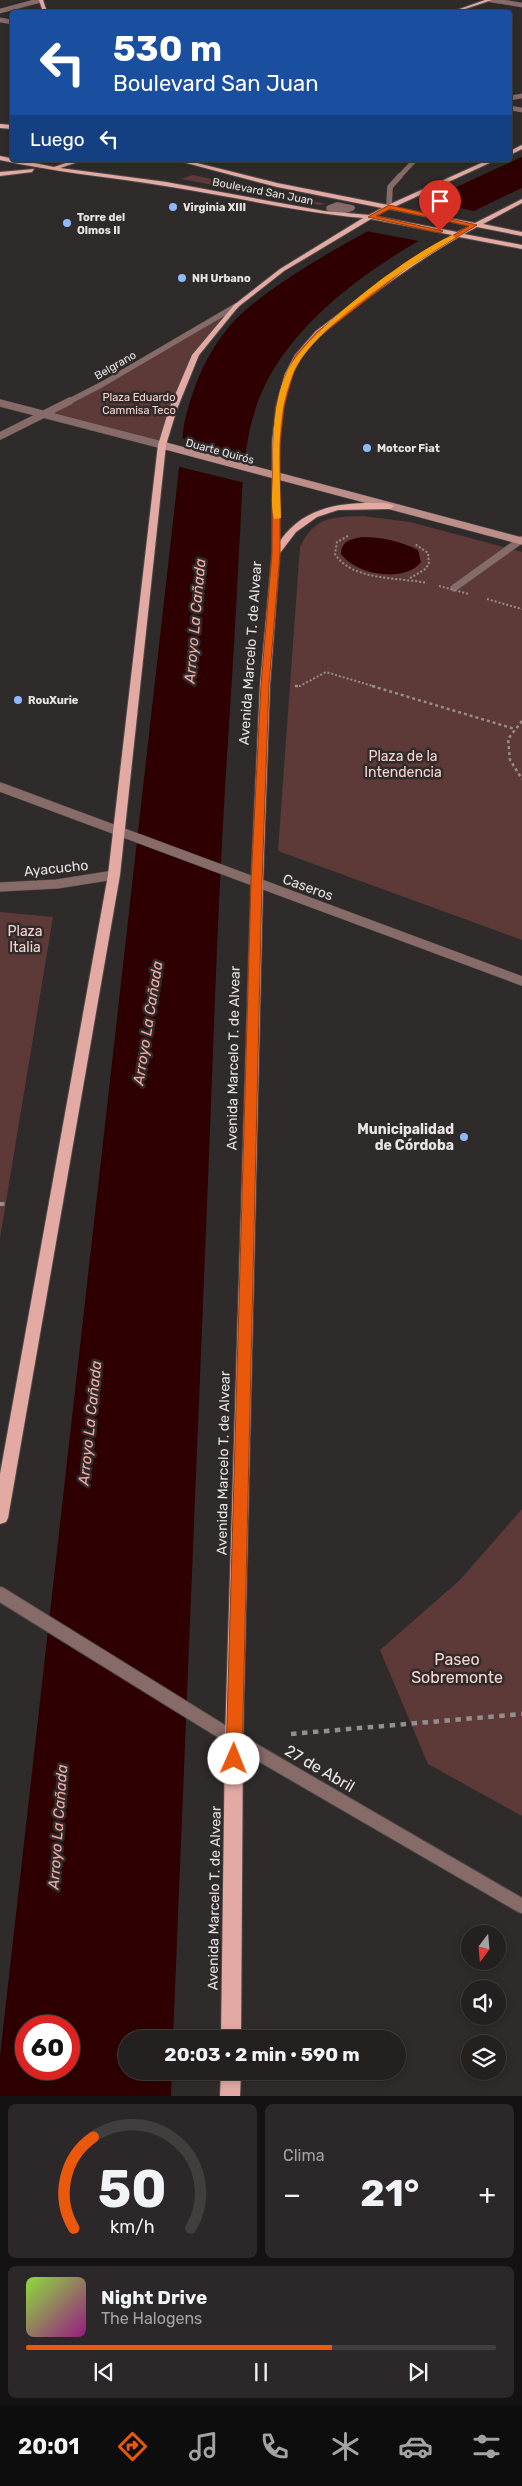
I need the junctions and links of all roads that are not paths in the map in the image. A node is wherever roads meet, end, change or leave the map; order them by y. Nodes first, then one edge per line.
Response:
1 (41, 0) edge
2 (490, 0) edge
3 (522, 5) edge
4 (459, 10) edge
5 (0, 11) edge
6 (10, 161) edge
7 (23, 162) edge
8 (74, 162) edge
9 (185, 162) edge
10 (413, 162) edge
11 (489, 162) edge
12 (51, 169) junction
13 (0, 173) edge
14 (522, 201) edge
15 (389, 207) junction
16 (370, 217) junction
17 (474, 225) junction
18 (522, 234) edge
19 (457, 235) junction
20 (522, 247) edge
21 (236, 306) junction
22 (0, 403) edge
23 (45, 415) junction
24 (0, 436) edge
25 (162, 445) junction
26 (278, 476) junction
27 (390, 506) junction
28 (522, 540) edge
29 (276, 553) junction
30 (454, 588) dead end
31 (0, 787) edge
32 (120, 831) junction
33 (114, 875) junction
34 (257, 882) junction
35 (0, 887) edge
36 (522, 981) edge
37 (0, 1518) edge
38 (0, 1594) edge
39 (234, 1739) junction
40 (522, 1906) edge
41 (231, 2030) edge
42 (231, 2080) edge
43 (230, 2096) edge

1 - 5 street
2 - 3 street
2 - 4 main road
6 - 13 main road
7 - 12 main road, Boulevard San Juan
8 - 12 main road
9 - 15 main road, Boulevard San Juan
10 - 15 street
11 - 15 main road
12 - 13 main road
12 - 16 main road, Boulevard San Juan
14 - 17 main road, Avenida Marcelo T. de Alvear
15 - 16 main road
15 - 17 main road, Boulevard San Juan
16 - 19 main road, Boulevard San Juan
16 - 21 main road
17 - 18 main road, Boulevard San Juan
17 - 19 main road, Avenida Marcelo T. de Alvear
19 - 20 main road, Boulevard San Juan
19 - 26 main road, Avenida Marcelo T. de Alvear
21 - 23 street, Belgrano
21 - 25 main road
22 - 23 street, Duarte Quirós
23 - 24 street, Belgrano
23 - 25 street, Duarte Quirós
25 - 26 main road, Duarte Quirós
25 - 32 main road
26 - 27 main road, Duarte Quirós
26 - 29 main road, Avenida Marcelo T. de Alvear
27 - 28 main road, Duarte Quirós
27 - 29 main road
28 - 30 street
29 - 34 main road, Avenida Marcelo T. de Alvear
31 - 32 street, Caseros
32 - 33 main road
32 - 34 street, Caseros
33 - 35 street, Ayacucho
33 - 37 main road
34 - 36 street, Caseros
34 - 39 main road, Avenida Marcelo T. de Alvear
38 - 39 street, 27 de Abril
39 - 40 street, 27 de Abril
39 - 41 main road, Avenida Marcelo T. de Alvear
42 - 43 main road

